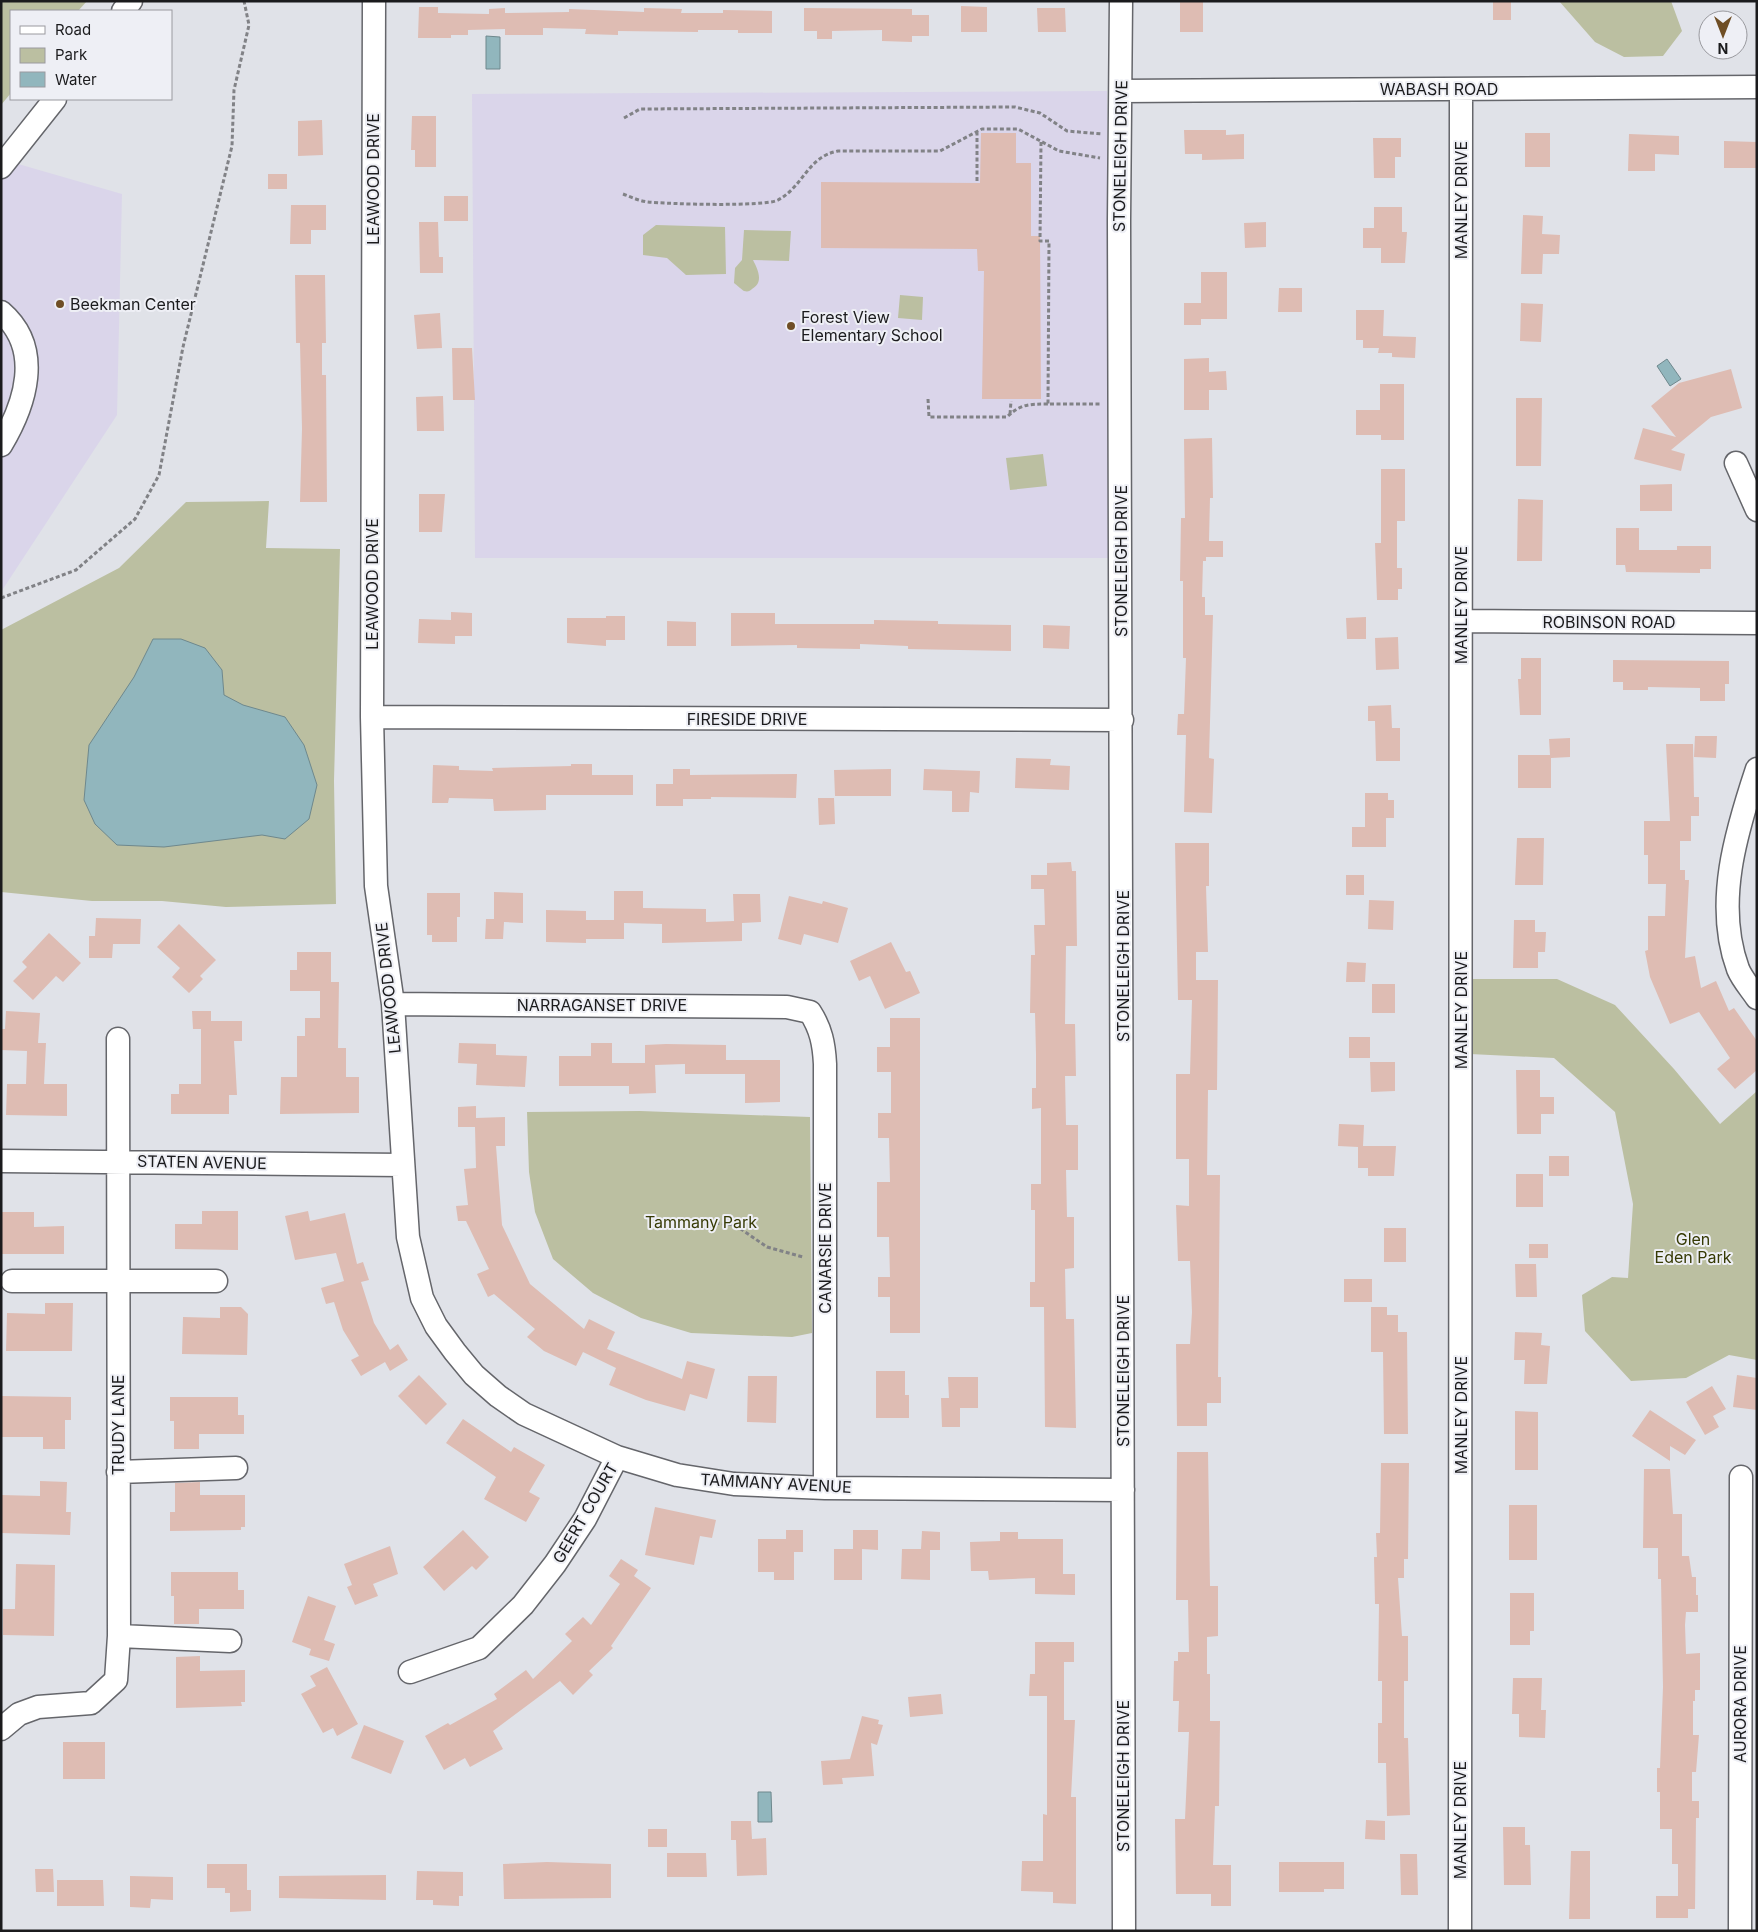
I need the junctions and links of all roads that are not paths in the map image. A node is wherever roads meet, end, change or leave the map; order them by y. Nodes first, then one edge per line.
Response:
1 (374, 1) edge
2 (1121, 1) edge
3 (1757, 87) edge
4 (1461, 89) junction
5 (1122, 91) junction
6 (54, 100) edge
7 (1, 168) edge
8 (1, 312) edge
9 (1, 445) edge
10 (1736, 463) dead end
11 (1757, 510) edge
12 (1462, 621) junction
13 (1757, 623) edge
14 (372, 717) junction
15 (1122, 720) junction
16 (1757, 769) edge
17 (1757, 998) edge
18 (393, 1004) junction
19 (810, 1012) joint
20 (118, 1039) dead end
21 (1, 1161) edge
22 (117, 1161) junction
23 (402, 1165) junction
24 (12, 1280) dead end
25 (117, 1280) junction
26 (216, 1281) dead end
27 (617, 1457) junction
28 (236, 1468) dead end
29 (118, 1472) junction
30 (1741, 1477) dead end
31 (825, 1488) junction
32 (1123, 1490) junction
33 (119, 1636) junction
34 (230, 1641) dead end
35 (410, 1672) dead end
36 (1, 1729) edge
37 (1124, 1931) edge
38 (1460, 1931) edge
39 (1740, 1931) edge

1 - 14 street, LEAWOOD DRIVE
2 - 5 street, STONELEIGH DRIVE
3 - 4 street, WABASH ROAD
4 - 5 street, WABASH ROAD
4 - 12 street, MANLEY DRIVE
5 - 15 street, STONELEIGH DRIVE
6 - 7 street
8 - 9 street
10 - 11 street
12 - 13 street, ROBINSON ROAD
12 - 38 street, MANLEY DRIVE
14 - 15 street, FIRESIDE DRIVE
14 - 18 street, LEAWOOD DRIVE
15 - 32 street, STONELEIGH DRIVE
16 - 17 street
18 - 19 street, NARRAGANSET DRIVE
18 - 23 street, LEAWOOD DRIVE
19 - 31 street, CANARSIE DRIVE
20 - 22 street, TRUDY LANE
21 - 22 street, STATEN AVENUE
22 - 23 street, STATEN AVENUE
22 - 25 street, TRUDY LANE
23 - 27 street, TAMMANY AVENUE
24 - 25 street
25 - 26 street
25 - 29 street, TRUDY LANE
27 - 31 street, TAMMANY AVENUE
27 - 35 street, GEERT COURT
28 - 29 street
29 - 33 street, TRUDY LANE
30 - 39 street, AURORA DRIVE
31 - 32 street, TAMMANY AVENUE
32 - 37 street, STONELEIGH DRIVE
33 - 34 street
33 - 36 street, TRUDY LANE

